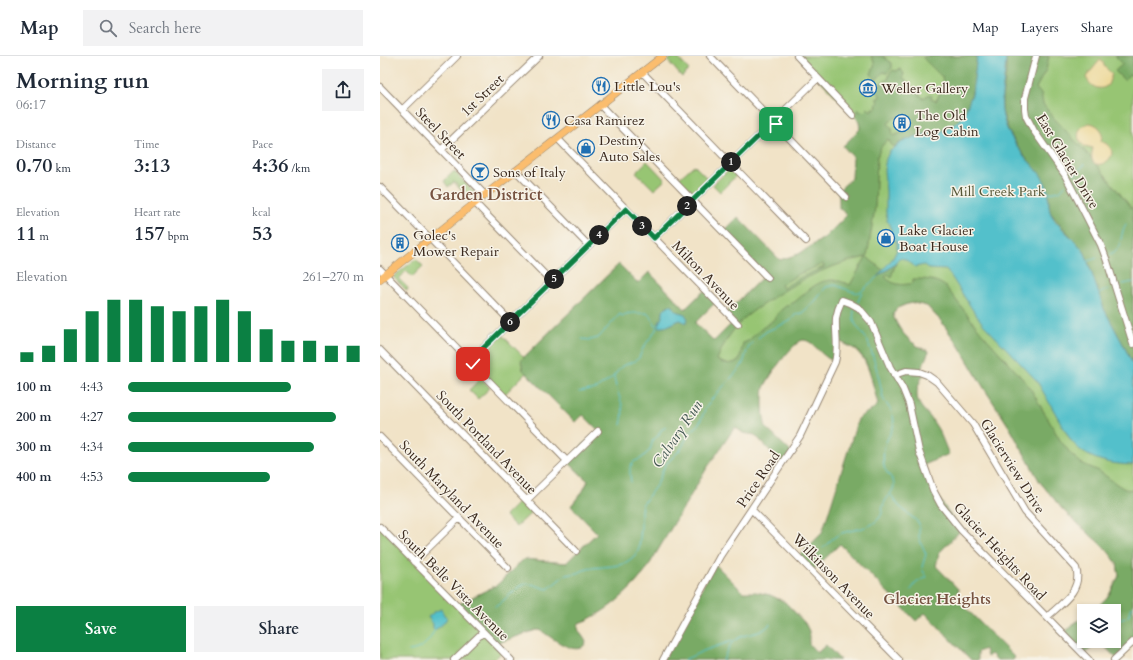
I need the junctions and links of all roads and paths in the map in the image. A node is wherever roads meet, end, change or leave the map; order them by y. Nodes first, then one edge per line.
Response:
1 (457, 56) edge
2 (539, 56) edge
3 (663, 56) edge
4 (710, 56) edge
5 (797, 56) edge
6 (1036, 56) edge
7 (642, 72) junction
8 (818, 78) junction
9 (380, 87) edge
10 (600, 105) junction
11 (402, 110) junction
12 (853, 115) dead end
13 (773, 122) junction
14 (558, 139) junction
15 (441, 150) junction
16 (730, 163) junction
17 (516, 171) junction
18 (380, 187) edge
19 (485, 195) junction
20 (846, 197) dead end
21 (692, 200) junction
22 (475, 203) junction
23 (626, 209) junction
24 (654, 238) junction
25 (430, 239) junction
26 (806, 241) dead end
27 (588, 245) junction
28 (380, 269) edge
29 (383, 277) edge
30 (768, 278) dead end
31 (551, 281) junction
32 (842, 300) joint
33 (510, 321) junction
34 (738, 324) dead end
35 (1133, 344) edge
36 (380, 350) edge
37 (470, 361) junction
38 (894, 375) junction
39 (598, 431) dead end
40 (380, 437) edge
41 (568, 461) junction
42 (527, 500) junction
43 (752, 510) junction
44 (459, 518) junction
45 (380, 527) edge
46 (576, 551) dead end
47 (414, 562) junction
48 (508, 568) dead end
49 (1047, 617) junction
50 (483, 632) junction
51 (1133, 642) edge
52 (454, 660) edge
53 (511, 660) edge
54 (663, 660) edge
55 (899, 660) edge
56 (1089, 660) edge
57 (1114, 660) edge

1 - 11 street
2 - 15 street, 1st Street
3 - 7 main road
4 - 13 street
5 - 8 street
6 - 35 street, East Glacier Drive
7 - 10 main road
7 - 16 street
8 - 12 street
8 - 13 street
9 - 11 street, Steel Street
10 - 14 main road
10 - 21 street
11 - 15 street, Steel Street
13 - 16 street
13 - 20 street
14 - 17 main road
14 - 23 street, Milton Avenue
15 - 19 street, Steel Street
16 - 21 street
16 - 26 street
17 - 19 main road
17 - 27 street
18 - 25 street
19 - 22 main road
21 - 24 street
21 - 30 street
22 - 25 main road
22 - 31 street
23 - 24 street, Milton Avenue
23 - 27 street
24 - 34 street, Milton Avenue
25 - 29 main road
25 - 33 street
27 - 31 street
28 - 29 street
29 - 37 street
31 - 33 street
32 - 38 street, Glacier Heights Road
32 - 43 street, Price Road
33 - 37 street
36 - 42 street, South Portland Avenue
37 - 41 street
38 - 49 street, Glacier Heights Road
38 - 49 street, Glacierview Drive
39 - 41 street
40 - 44 street, South Maryland Avenue
41 - 42 street
42 - 46 street, South Portland Avenue
43 - 54 street, Price Road
43 - 55 street, Wilkinson Avenue
44 - 47 street
44 - 48 street, South Maryland Avenue
45 - 47 street, South Belle Vista Avenue
47 - 50 street, South Belle Vista Avenue
49 - 56 street, Glacier Heights Road
50 - 52 street
50 - 53 street, South Belle Vista Avenue
51 - 57 street

